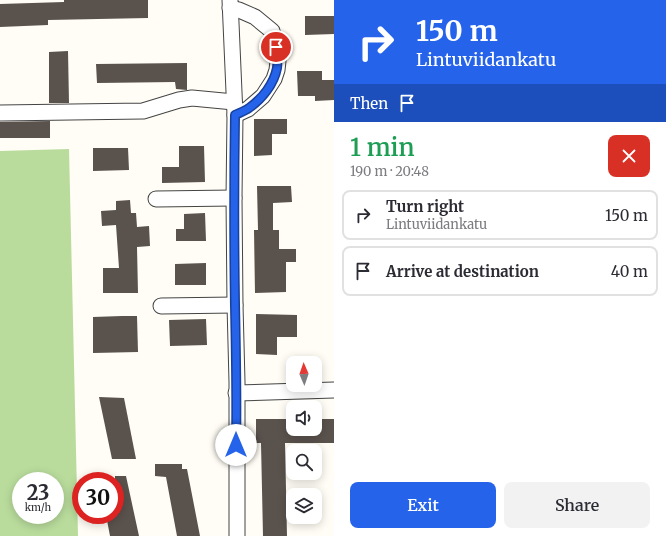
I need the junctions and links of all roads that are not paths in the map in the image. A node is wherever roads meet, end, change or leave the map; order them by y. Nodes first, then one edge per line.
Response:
1 (230, 4) edge
2 (234, 108) junction
3 (0, 113) edge
4 (234, 198) junction
5 (156, 199) dead end
6 (235, 305) junction
7 (161, 306) dead end
8 (334, 390) edge
9 (236, 393) junction
10 (237, 536) edge

1 - 2 street
1 - 2 street
2 - 3 street
2 - 4 street
4 - 5 street
4 - 6 street
6 - 7 street
6 - 9 street
8 - 9 street
9 - 10 street

